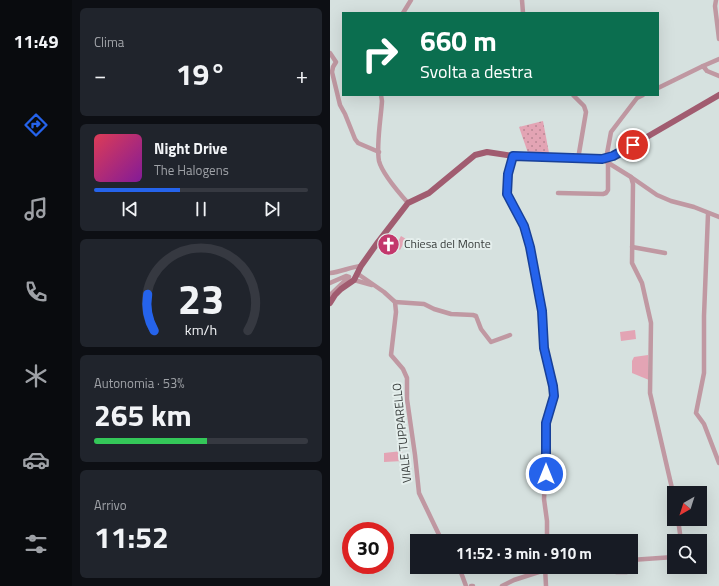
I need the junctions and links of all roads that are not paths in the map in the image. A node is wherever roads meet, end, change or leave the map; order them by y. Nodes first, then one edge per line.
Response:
1 (411, 0) edge
2 (522, 0) edge
3 (716, 0) edge
4 (404, 12) edge
5 (523, 12) edge
6 (719, 39) edge
7 (330, 53) edge
8 (719, 59) edge
9 (703, 66) junction
10 (719, 76) edge
11 (659, 88) edge
12 (719, 95) edge
13 (381, 96) edge
14 (574, 96) edge
15 (642, 96) edge
16 (378, 152) junction
17 (513, 156) junction
18 (578, 158) junction
19 (606, 160) junction
20 (631, 177) junction
21 (558, 193) dead end
22 (408, 203) junction
23 (708, 214) junction
24 (719, 217) edge
25 (632, 248) junction
26 (665, 253) dead end
27 (361, 266) junction
28 (330, 273) edge
29 (358, 274) junction
30 (354, 280) junction
31 (330, 283) edge
32 (376, 286) junction
33 (330, 300) edge
34 (395, 302) junction
35 (510, 334) dead end
36 (719, 463) edge
37 (671, 486) edge
38 (439, 534) edge
39 (547, 534) edge
40 (667, 557) edge
41 (638, 560) edge
42 (462, 574) edge
43 (531, 574) edge
44 (545, 574) edge
45 (466, 586) edge
46 (502, 586) edge
47 (546, 586) edge

1 - 4 street
2 - 5 street
3 - 6 street
7 - 16 street
8 - 9 street
9 - 10 street
9 - 11 street
12 - 19 main road
13 - 16 street
14 - 18 street
15 - 19 street
16 - 22 street
17 - 18 main road
17 - 22 main road
17 - 39 street
18 - 19 main road
19 - 20 street
19 - 21 street
20 - 23 street
20 - 25 street
22 - 27 main road
23 - 24 street
23 - 36 street
25 - 26 street
25 - 37 street
27 - 28 street
27 - 29 main road
29 - 30 main road
29 - 32 street
30 - 32 street
30 - 33 main road
31 - 33 street
32 - 34 street
34 - 35 street
34 - 38 street, VIALE TUPPARELLO
40 - 41 street
42 - 45 street
43 - 46 street
44 - 47 street

